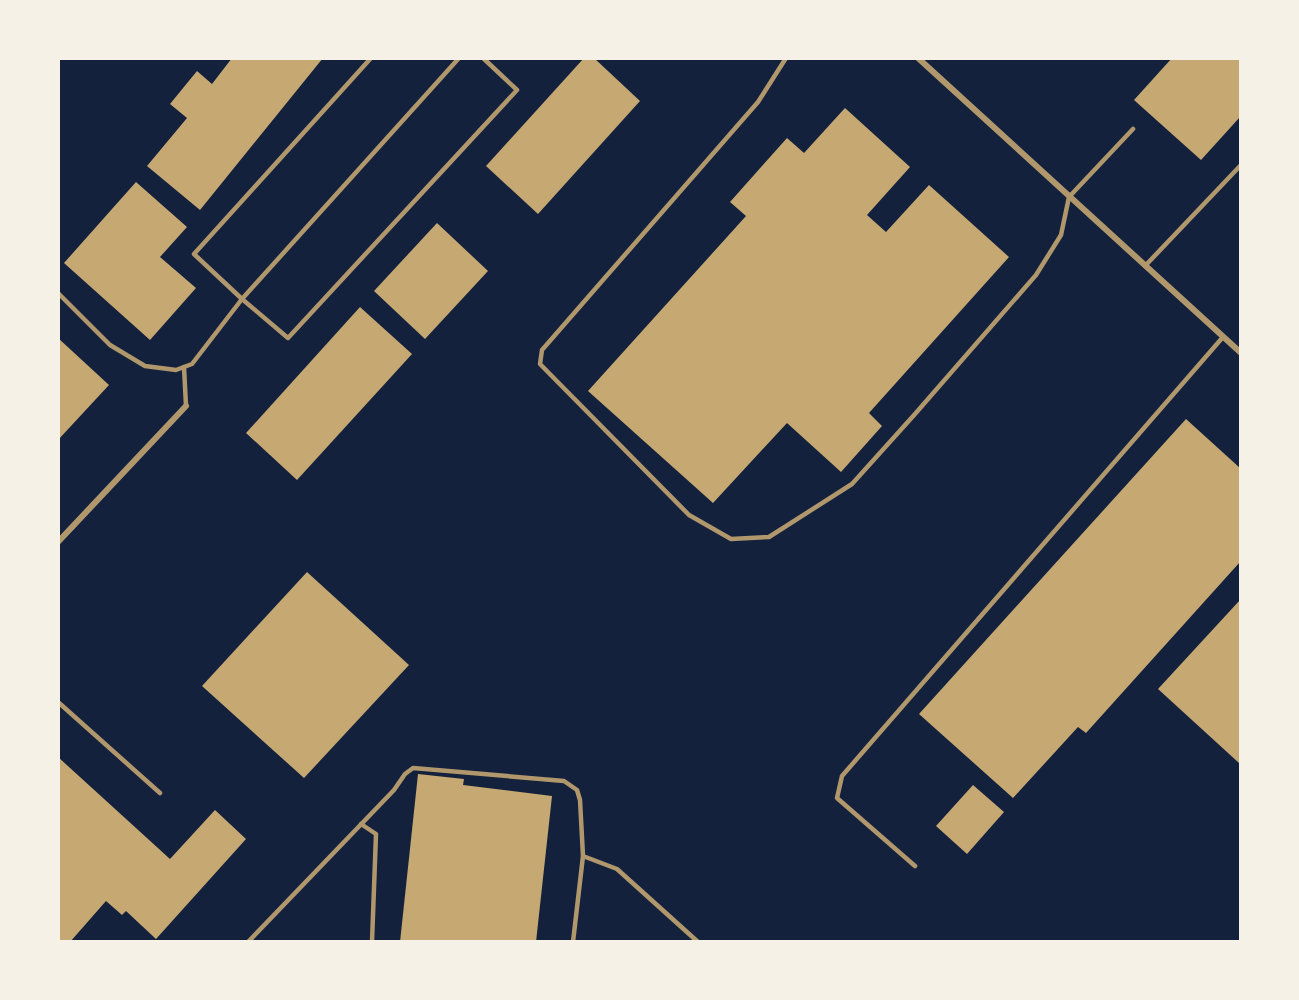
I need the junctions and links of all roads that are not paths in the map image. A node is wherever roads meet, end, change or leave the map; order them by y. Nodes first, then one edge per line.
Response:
1 (371, 58) edge
2 (459, 58) edge
3 (483, 58) edge
4 (786, 58) edge
5 (918, 58) edge
6 (1133, 129) dead end
7 (1240, 166) edge
8 (1069, 197) junction
9 (1145, 266) junction
10 (58, 293) edge
11 (242, 299) junction
12 (1223, 336) junction
13 (1240, 352) edge
14 (184, 367) junction
15 (186, 406) joint
16 (58, 542) edge
17 (58, 702) edge
18 (160, 793) dead end
19 (361, 824) junction
20 (583, 856) junction
21 (915, 866) dead end
22 (248, 942) edge
23 (372, 942) edge
24 (573, 942) edge
25 (698, 942) edge

1 - 11 lane
2 - 11 lane
3 - 11 lane
4 - 8 lane
5 - 8 street
6 - 8 lane
7 - 9 lane
8 - 9 street
9 - 12 street
10 - 14 lane
11 - 14 lane
12 - 13 street
12 - 21 lane
14 - 15 lane
15 - 16 street
17 - 18 lane
19 - 20 lane
19 - 22 lane
19 - 23 lane
20 - 24 lane
20 - 25 lane

